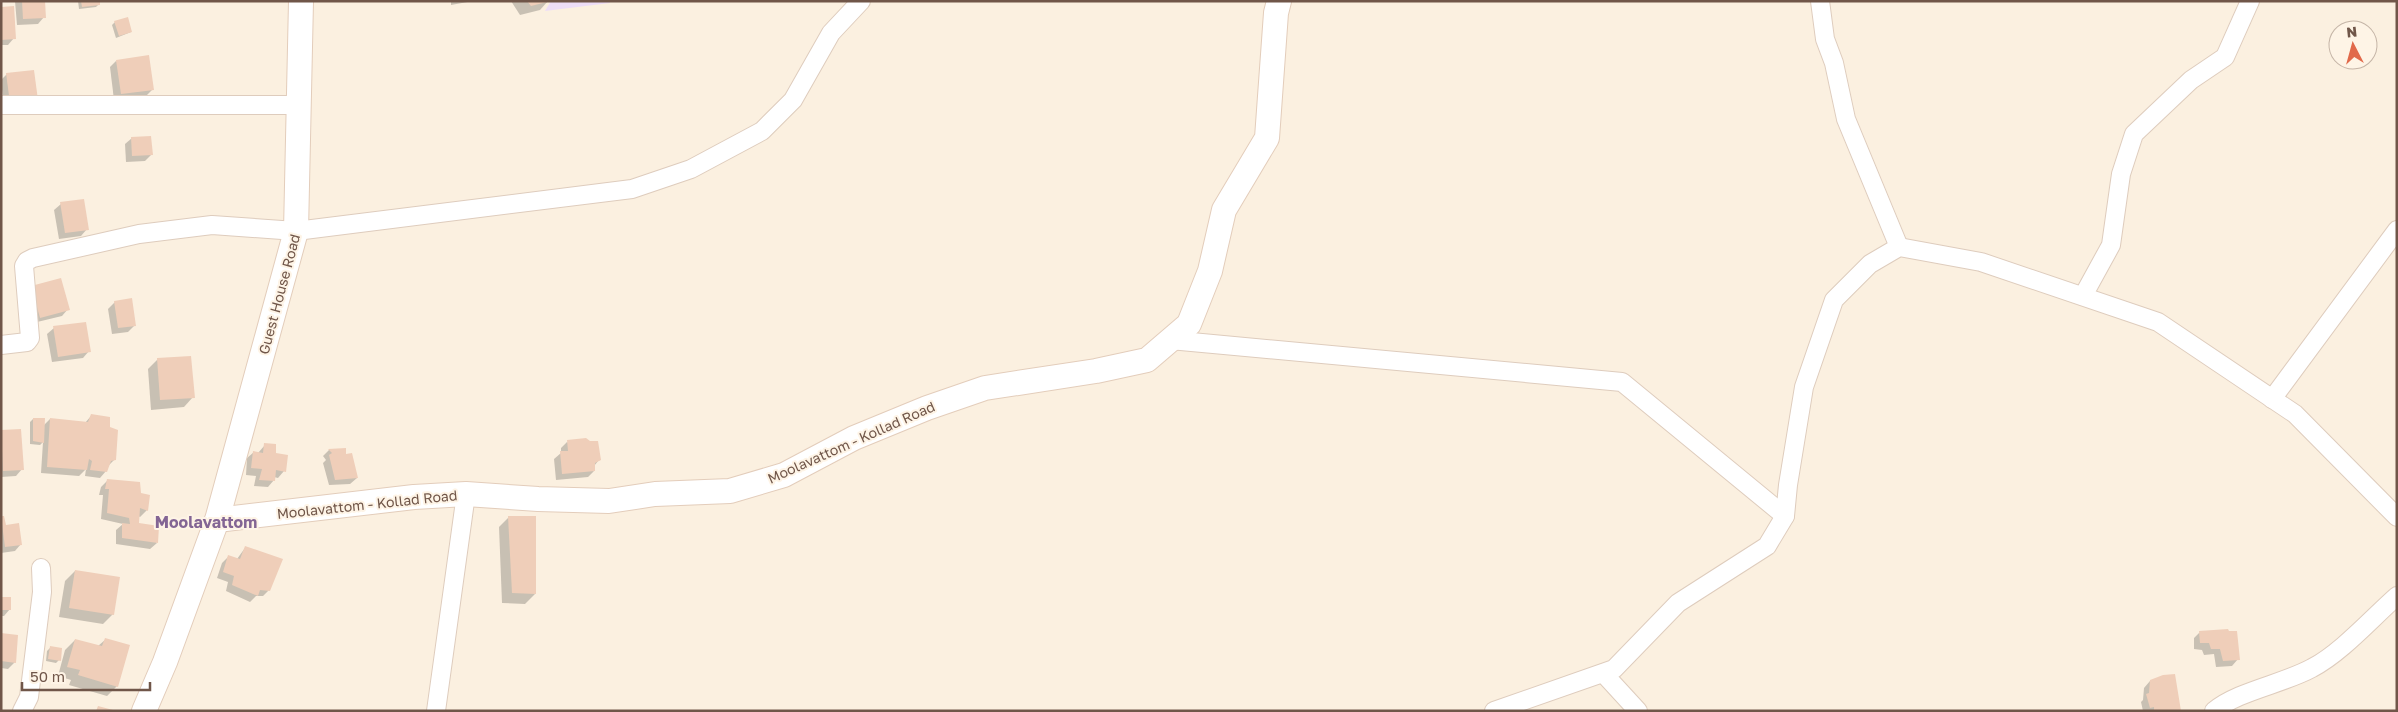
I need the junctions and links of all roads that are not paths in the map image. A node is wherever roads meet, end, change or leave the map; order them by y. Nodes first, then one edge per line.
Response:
1 (301, 1) edge
2 (861, 1) edge
3 (1279, 1) edge
4 (1820, 1) edge
5 (2250, 1) edge
6 (1, 105) edge
7 (300, 105) junction
8 (2397, 230) edge
9 (296, 231) junction
10 (1899, 247) junction
11 (2083, 296) junction
12 (1170, 340) junction
13 (1, 344) edge
14 (2272, 399) junction
15 (466, 494) junction
16 (1785, 516) junction
17 (2397, 517) edge
18 (216, 520) junction
19 (41, 568) dead end
20 (2397, 596) edge
21 (1604, 674) junction
22 (22, 711) edge
23 (144, 711) edge
24 (436, 711) edge
25 (1494, 711) edge
26 (1638, 711) edge
27 (2214, 711) edge

1 - 7 main road, Guest House Road
2 - 9 street
3 - 12 main road, Moolavattom - Kollad Road
4 - 10 street
5 - 11 street
6 - 7 street
7 - 9 main road, Guest House Road
8 - 14 street
9 - 13 street
9 - 18 main road, Guest House Road
10 - 11 street
10 - 16 street
11 - 14 street
12 - 15 main road, Moolavattom - Kollad Road
12 - 16 street
14 - 17 street
15 - 18 main road, Moolavattom - Kollad Road
15 - 24 street
16 - 21 street
18 - 23 main road, Guest House Road
19 - 22 street
20 - 27 street
21 - 25 street
21 - 26 street

